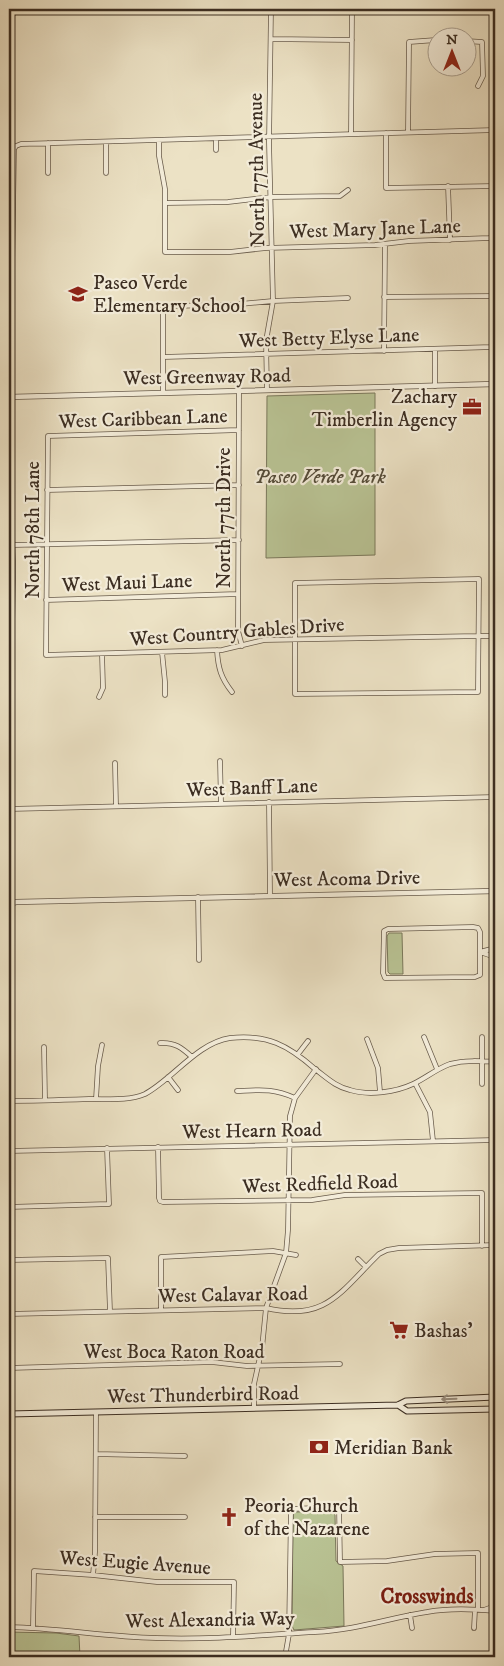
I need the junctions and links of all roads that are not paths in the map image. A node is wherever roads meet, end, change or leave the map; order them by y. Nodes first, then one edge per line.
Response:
1 (271, 9) edge
2 (352, 9) edge
3 (271, 39) junction
4 (352, 40) junction
5 (426, 40) edge
6 (476, 42) edge
7 (478, 86) dead end
8 (495, 130) edge
9 (408, 132) junction
10 (386, 133) junction
11 (351, 134) junction
12 (270, 138) junction
13 (216, 139) junction
14 (159, 141) junction
15 (106, 142) junction
16 (48, 143) junction
17 (216, 150) dead end
18 (11, 172) edge
19 (48, 173) dead end
20 (106, 173) dead end
21 (448, 186) junction
22 (495, 186) edge
23 (348, 190) dead end
24 (270, 197) junction
25 (165, 203) junction
26 (495, 236) edge
27 (450, 240) junction
28 (385, 244) junction
29 (272, 247) junction
30 (495, 296) edge
31 (384, 297) junction
32 (348, 298) dead end
33 (273, 301) junction
34 (495, 346) edge
35 (435, 348) junction
36 (384, 351) junction
37 (266, 354) junction
38 (163, 356) junction
39 (495, 384) edge
40 (436, 386) junction
41 (267, 390) junction
42 (239, 391) junction
43 (163, 392) junction
44 (9, 397) edge
45 (239, 430) junction
46 (48, 436) joint
47 (9, 459) edge
48 (239, 486) junction
49 (47, 490) junction
50 (239, 540) junction
51 (46, 544) junction
52 (13, 545) junction
53 (238, 594) junction
54 (46, 600) junction
55 (478, 636) junction
56 (494, 636) edge
57 (295, 640) junction
58 (242, 646) junction
59 (217, 650) junction
60 (162, 652) junction
61 (102, 654) junction
62 (46, 655) joint
63 (11, 657) edge
64 (232, 692) dead end
65 (164, 695) dead end
66 (99, 697) dead end
67 (220, 761) dead end
68 (115, 763) dead end
69 (9, 774) edge
70 (495, 796) edge
71 (269, 802) junction
72 (221, 803) junction
73 (116, 806) junction
74 (9, 809) edge
75 (495, 891) edge
76 (270, 895) junction
77 (198, 897) junction
78 (9, 904) edge
79 (495, 948) edge
80 (480, 952) junction
81 (495, 955) edge
82 (199, 960) dead end
83 (9, 990) edge
84 (9, 1020) edge
85 (424, 1037) dead end
86 (482, 1037) dead end
87 (367, 1039) dead end
88 (308, 1041) dead end
89 (160, 1043) dead end
90 (102, 1045) dead end
91 (44, 1047) dead end
92 (298, 1054) junction
93 (192, 1057) junction
94 (482, 1061) junction
95 (495, 1062) edge
96 (316, 1069) junction
97 (437, 1069) junction
98 (168, 1077) junction
99 (415, 1083) junction
100 (482, 1084) dead end
101 (178, 1090) dead end
102 (237, 1091) dead end
103 (380, 1092) junction
104 (295, 1098) junction
105 (96, 1099) junction
106 (45, 1100) junction
107 (9, 1101) edge
108 (495, 1140) edge
109 (433, 1141) junction
110 (289, 1144) junction
111 (158, 1147) junction
112 (107, 1148) junction
113 (9, 1151) edge
114 (288, 1200) junction
115 (9, 1207) edge
116 (495, 1245) edge
117 (482, 1246) junction
118 (286, 1253) junction
119 (296, 1255) dead end
120 (358, 1258) dead end
121 (9, 1260) edge
122 (366, 1267) junction
123 (266, 1308) junction
124 (161, 1310) junction
125 (110, 1311) junction
126 (9, 1314) edge
127 (340, 1364) dead end
128 (258, 1365) junction
129 (9, 1368) edge
130 (495, 1398) edge
131 (398, 1405) junction
132 (254, 1408) junction
133 (495, 1409) edge
134 (96, 1412) junction
135 (9, 1414) edge
136 (96, 1454) junction
137 (186, 1456) dead end
138 (95, 1517) junction
139 (185, 1517) dead end
140 (93, 1575) junction
141 (495, 1606) edge
142 (477, 1610) junction
143 (484, 1610) junction
144 (495, 1611) edge
145 (410, 1616) junction
146 (9, 1628) edge
147 (33, 1628) junction
148 (412, 1628) dead end
149 (474, 1628) dead end
150 (289, 1634) junction
151 (233, 1636) junction
152 (285, 1657) edge

1 - 3 street, North 77th Avenue
2 - 4 street
3 - 4 street
3 - 12 street, North 77th Avenue
4 - 11 street
5 - 9 street
6 - 7 street
8 - 9 street
9 - 10 street
10 - 11 street
10 - 21 street
11 - 12 street
12 - 13 street
12 - 24 street, North 77th Avenue
13 - 14 street
13 - 17 street
14 - 15 street
14 - 25 street
15 - 16 street
15 - 20 street
16 - 18 street
16 - 19 street
18 - 44 street
21 - 22 street
21 - 27 street
23 - 24 street
24 - 25 street
24 - 29 street, North 77th Avenue
25 - 29 street, West Mary Jane Lane
26 - 27 street, West Mary Jane Lane
27 - 28 street, West Mary Jane Lane
28 - 29 street, West Mary Jane Lane
28 - 31 street
29 - 33 street, North 77th Avenue
30 - 31 street
31 - 36 street
32 - 33 street
33 - 37 street, North 77th Avenue
33 - 38 street
34 - 35 street, West Betty Elyse Lane
35 - 36 street, West Betty Elyse Lane
35 - 40 street
36 - 37 street, West Betty Elyse Lane
37 - 38 street, West Betty Elyse Lane
37 - 41 street, North 77th Avenue
38 - 43 street
39 - 40 street, West Greenway Road
40 - 41 street, West Greenway Road
41 - 42 street, West Greenway Road
42 - 43 street, West Greenway Road
42 - 45 street, North 77th Drive
43 - 44 street, West Greenway Road
44 - 47 street
45 - 46 street, West Caribbean Lane
45 - 48 street, North 77th Drive
46 - 49 street, North 78th Lane
47 - 52 street
48 - 49 street
48 - 50 street, North 77th Drive
49 - 51 street, North 78th Lane
50 - 51 street
50 - 53 street, North 77th Drive
51 - 52 street
51 - 54 street, North 78th Lane
52 - 63 street
53 - 54 street, West Maui Lane
53 - 58 street, North 77th Drive
54 - 62 street, North 78th Lane
55 - 56 street, West Country Gables Drive
55 - 57 street, West Country Gables Drive
55 - 57 street
55 - 57 street
57 - 58 street, West Country Gables Drive
58 - 59 street, West Country Gables Drive
59 - 60 street, West Country Gables Drive
59 - 64 street
60 - 61 street, West Country Gables Drive
60 - 65 street
61 - 62 street, West Country Gables Drive
61 - 66 street
63 - 69 street
67 - 72 street
68 - 73 street
70 - 71 street, West Banff Lane
71 - 72 street, West Banff Lane
71 - 76 street
72 - 73 street, West Banff Lane
73 - 74 street, West Banff Lane
75 - 76 street, West Acoma Drive
76 - 77 street, West Acoma Drive
77 - 78 street, West Acoma Drive
77 - 82 street
79 - 80 street
80 - 80 street
80 - 81 street
83 - 84 street
85 - 97 street
86 - 94 street
87 - 103 street
88 - 92 street
89 - 93 street
90 - 105 street
91 - 106 street
92 - 93 street
92 - 96 street
93 - 98 street
94 - 95 street
94 - 97 street
94 - 100 street
96 - 103 street
96 - 104 street
97 - 99 street
98 - 101 street
98 - 105 street
99 - 103 street
99 - 109 street
102 - 104 street
104 - 110 street
105 - 106 street
106 - 107 street
108 - 109 street, West Hearn Road
109 - 110 street, West Hearn Road
110 - 111 street, West Hearn Road
110 - 114 street
111 - 112 street, West Hearn Road
111 - 114 street, West Redfield Road
112 - 113 street, West Hearn Road
112 - 115 street
114 - 117 street, West Redfield Road
114 - 118 street
116 - 117 street, West Calavar Road
117 - 122 street, West Calavar Road
118 - 119 street
118 - 123 street
118 - 124 street
120 - 122 street
121 - 125 street
122 - 123 street, West Calavar Road
123 - 124 street, West Calavar Road
123 - 128 street
124 - 125 street, West Calavar Road
125 - 126 street, West Calavar Road
127 - 128 street, West Boca Raton Road
128 - 129 street, West Boca Raton Road
128 - 132 street
130 -> 131 main road, West Thunderbird Road
131 - 132 main road, West Thunderbird Road
131 - 133 main road, West Thunderbird Road
132 - 134 main road, West Thunderbird Road
134 - 135 main road, West Thunderbird Road
134 - 136 street
136 - 137 street
136 - 138 street
138 - 139 street
138 - 140 street
140 - 147 street, West Eugie Avenue
140 - 151 street, West Eugie Avenue
141 - 143 street, West Alexandria Way
142 - 143 street, West Alexandria Way
142 - 145 street, West Alexandria Way
142 - 149 street
142 - 150 street
143 - 144 street, West Alexandria Way
145 - 148 street
145 - 150 street, West Alexandria Way
146 - 147 street, West Alexandria Way
147 - 151 street, West Alexandria Way
150 - 151 street, West Alexandria Way
150 - 152 street

